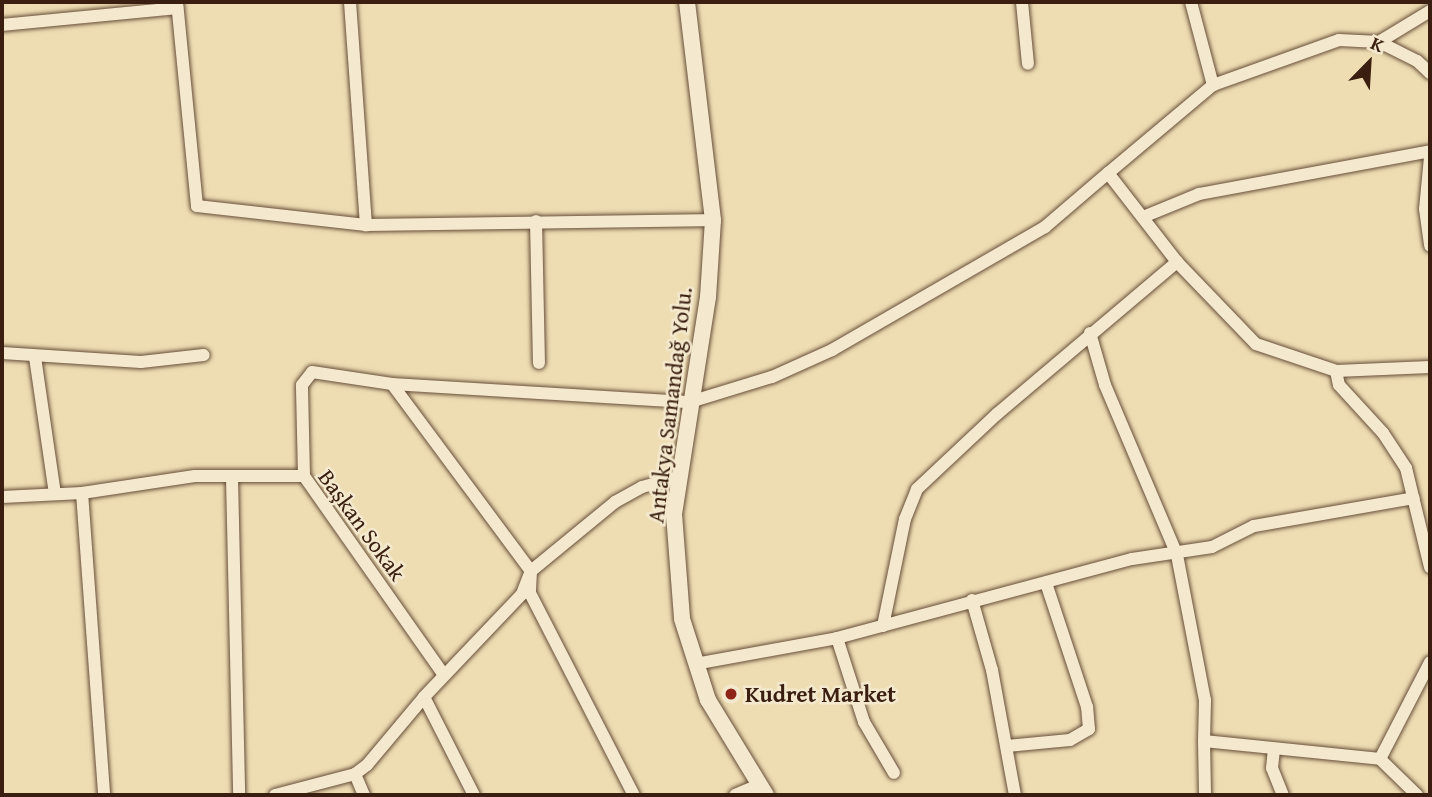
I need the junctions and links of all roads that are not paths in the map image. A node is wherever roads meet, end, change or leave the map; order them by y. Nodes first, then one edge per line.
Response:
1 (350, 2) edge
2 (687, 2) edge
3 (1022, 2) edge
4 (1191, 2) edge
5 (177, 5) edge
6 (1430, 11) edge
7 (2, 25) edge
8 (1379, 42) junction
9 (1028, 64) dead end
10 (1430, 73) edge
11 (1213, 85) junction
12 (1430, 151) edge
13 (1430, 157) edge
14 (1108, 173) junction
15 (1143, 218) junction
16 (713, 220) junction
17 (536, 221) junction
18 (366, 225) junction
19 (1430, 246) edge
20 (1177, 262) junction
21 (1090, 333) junction
22 (2, 353) edge
23 (204, 355) dead end
24 (35, 357) junction
25 (539, 363) dead end
26 (1430, 367) edge
27 (1336, 371) junction
28 (392, 384) junction
29 (691, 402) junction
30 (304, 476) junction
31 (680, 477) junction
32 (232, 478) junction
33 (82, 493) junction
34 (55, 494) junction
35 (2, 497) edge
36 (1414, 498) junction
37 (1177, 555) junction
38 (1430, 567) edge
39 (531, 571) junction
40 (1046, 583) junction
41 (972, 600) junction
42 (883, 626) junction
43 (837, 638) junction
44 (1430, 662) edge
45 (700, 663) junction
46 (444, 675) junction
47 (424, 696) junction
48 (1204, 741) junction
49 (1007, 746) junction
50 (1274, 748) junction
51 (1380, 759) junction
52 (894, 773) dead end
53 (355, 774) junction
54 (762, 790) edge
55 (104, 795) edge
56 (239, 795) edge
57 (275, 795) edge
58 (364, 795) edge
59 (474, 795) edge
60 (634, 795) edge
61 (735, 795) edge
62 (1014, 795) edge
63 (1205, 795) edge
64 (1283, 795) edge
65 (1417, 795) edge

1 - 18 street
2 - 16 street, Antakya Samandağ Yolu.
3 - 9 street
4 - 11 street
5 - 7 street
5 - 18 street
6 - 8 street
8 - 10 street
8 - 11 street
11 - 14 street
12 - 15 street
13 - 19 street
14 - 15 street
14 - 29 street
15 - 20 street
16 - 17 street
16 - 29 street, Antakya Samandağ Yolu.
17 - 18 street
17 - 25 street
20 - 21 street
20 - 27 street
21 - 37 street
21 - 42 street
22 - 24 street
23 - 24 street
24 - 34 street
26 - 27 street
27 - 36 street
28 - 29 street
28 - 30 street
28 - 39 street
29 - 31 street, Antakya Samandağ Yolu.
30 - 32 street, Başkan Sokak
30 - 46 street, Başkan Sokak
31 - 39 street
31 - 45 street, Antakya Samandağ Yolu.
32 - 33 street, Başkan Sokak
32 - 56 street
33 - 34 street, Başkan Sokak
33 - 55 street
34 - 35 street, Başkan Sokak
36 - 37 street
36 - 38 street
37 - 40 street
37 - 48 street
39 - 46 street
39 - 60 street
40 - 41 street
40 - 49 street
41 - 42 street
41 - 49 street
42 - 43 street
43 - 45 street
43 - 52 street
44 - 51 street
45 - 54 street, Antakya Samandağ Yolu.
46 - 47 street
47 - 53 street
47 - 59 street
48 - 50 street
48 - 63 street
49 - 62 street
50 - 51 street
50 - 64 street
51 - 65 street
53 - 57 street
53 - 58 street
54 - 61 street

